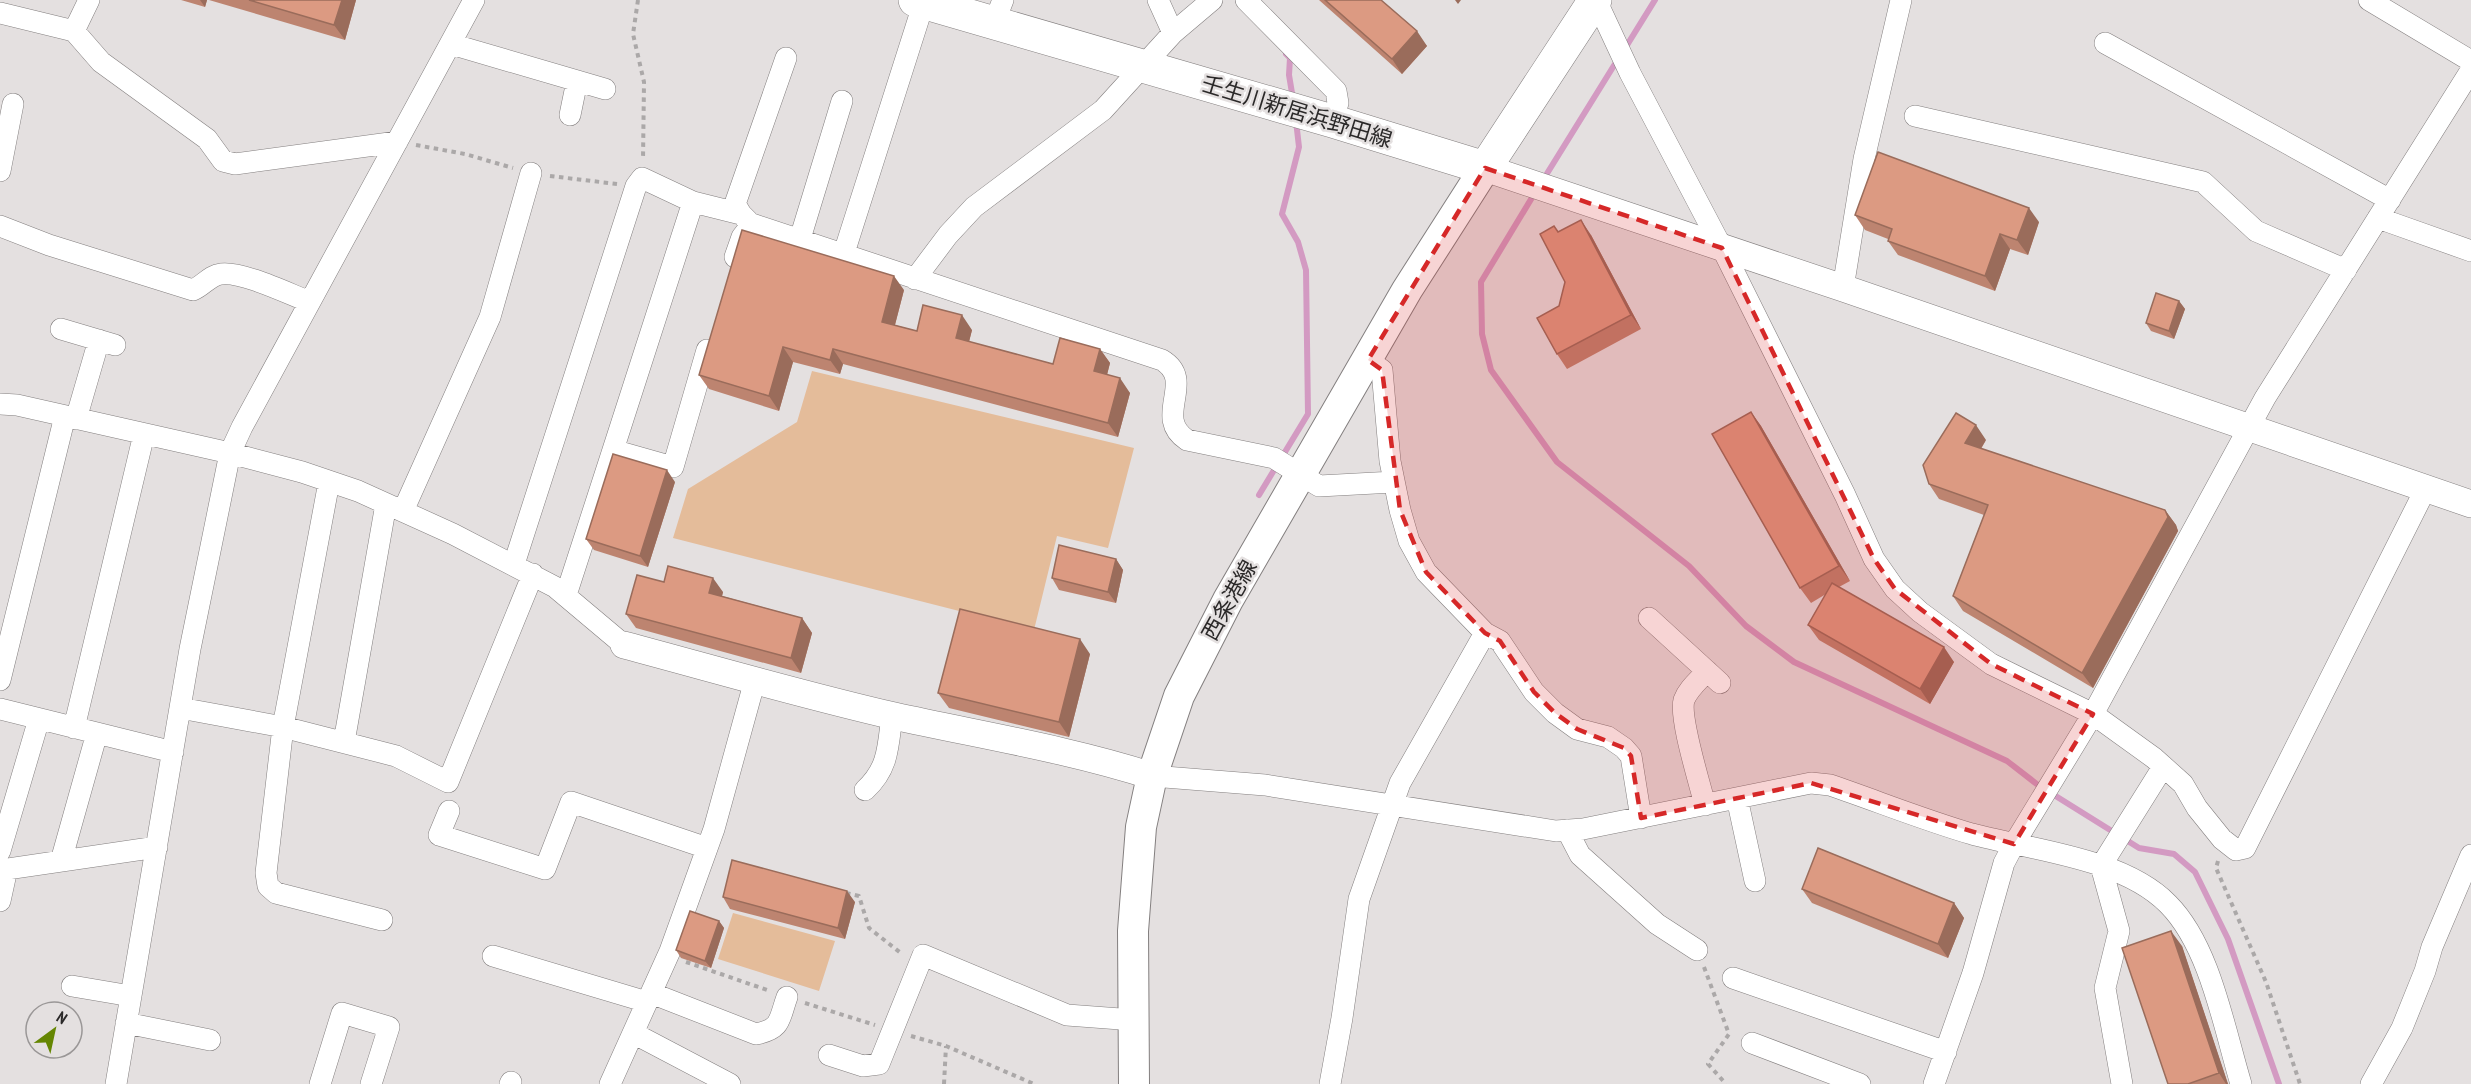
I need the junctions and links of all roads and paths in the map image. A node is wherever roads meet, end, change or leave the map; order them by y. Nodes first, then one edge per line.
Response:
1 (89, 0) edge
2 (474, 0) edge
3 (638, 0) edge
4 (1158, 0) edge
5 (1212, 0) edge
6 (1246, 0) edge
7 (1595, 0) edge
8 (1901, 0) edge
9 (2369, 0) edge
10 (920, 1) edge
11 (999, 11) edge
12 (0, 13) edge
13 (74, 31) junction
14 (1173, 33) junction
15 (2105, 43) dead end
16 (451, 44) junction
17 (786, 58) dead end
18 (2471, 61) edge
19 (1144, 66) junction
20 (2471, 70) edge
21 (577, 81) junction
22 (605, 89) dead end
23 (842, 101) dead end
24 (14, 104) edge
25 (570, 115) dead end
26 (1915, 116) dead end
27 (1332, 121) junction
28 (397, 142) junction
29 (1485, 168) junction
30 (0, 171) edge
31 (531, 173) dead end
32 (642, 178) junction
33 (2390, 200) junction
34 (693, 202) junction
35 (2378, 218) junction
36 (746, 219) junction
37 (0, 226) edge
38 (799, 242) junction
39 (1722, 248) junction
40 (2471, 251) edge
41 (843, 256) junction
42 (2346, 270) junction
43 (728, 278) edge
44 (915, 279) junction
45 (1843, 288) junction
46 (310, 302) junction
47 (62, 328) dead end
48 (712, 334) edge
49 (1368, 360) junction
50 (0, 404) edge
51 (71, 417) junction
52 (2249, 427) junction
53 (144, 434) junction
54 (613, 450) junction
55 (230, 453) junction
56 (1301, 475) junction
57 (329, 482) junction
58 (1394, 482) junction
59 (2426, 488) junction
60 (2471, 504) edge
61 (395, 508) junction
62 (524, 569) junction
63 (566, 595) junction
64 (1649, 618) dead end
65 (1485, 633) junction
66 (624, 645) joint
67 (0, 680) edge
68 (755, 681) junction
69 (180, 708) junction
70 (0, 709) edge
71 (2093, 714) junction
72 (892, 715) junction
73 (39, 719) junction
74 (284, 727) junction
75 (74, 728) junction
76 (97, 733) junction
77 (344, 742) junction
78 (173, 752) junction
79 (2163, 767) junction
80 (1152, 776) junction
81 (865, 790) dead end
82 (1737, 798) junction
83 (1393, 805) junction
84 (1704, 805) junction
85 (449, 811) dead end
86 (1641, 818) junction
87 (1567, 830) junction
88 (2222, 839) junction
89 (2014, 844) junction
90 (157, 847) junction
91 (707, 848) junction
92 (2471, 855) edge
93 (61, 861) junction
94 (2, 863) edge
95 (2101, 866) junction
96 (1755, 881) dead end
97 (836, 891) edge
98 (0, 901) edge
99 (382, 920) dead end
100 (1697, 950) joint
101 (493, 956) dead end
102 (668, 956) junction
103 (918, 969) junction
104 (1733, 978) dead end
105 (72, 986) dead end
106 (131, 996) junction
107 (788, 997) junction
108 (649, 998) junction
109 (1134, 1020) junction
110 (126, 1023) junction
111 (893, 1031) junction
112 (633, 1033) junction
113 (210, 1040) dead end
114 (1752, 1043) dead end
115 (946, 1046) junction
116 (1946, 1052) junction
117 (829, 1055) dead end
118 (116, 1084) edge
119 (320, 1084) edge
120 (371, 1084) edge
121 (610, 1084) edge
122 (730, 1084) edge
123 (944, 1084) edge
124 (1034, 1084) edge
125 (1134, 1084) edge
126 (1330, 1084) edge
127 (1726, 1084) edge
128 (1860, 1084) edge
129 (1934, 1084) edge
130 (2122, 1084) edge
131 (2241, 1084) edge
132 (2300, 1084) edge
133 (2371, 1084) edge

1 - 13 street
2 - 16 street
3 - 32 path
4 - 14 street
5 - 14 street
6 - 27 street
7 - 29 main road
7 - 39 street
8 - 45 street
9 - 18 street
10 - 11 main road, 壬生川新居浜野田線
10 - 41 street
11 - 19 main road, 壬生川新居浜野田線
12 - 13 street
13 - 28 street
14 - 19 street
15 - 33 street
16 - 21 street
16 - 28 street
17 - 36 street
19 - 27 main road, 壬生川新居浜野田線
19 - 44 street
20 - 33 street
21 - 22 street
21 - 25 street
23 - 38 street
24 - 30 street
26 - 42 street
27 - 29 main road, 壬生川新居浜野田線
28 - 46 street
29 - 39 street
29 - 49 main road, 西条港線
31 - 61 street
32 - 34 street
32 - 62 street
33 - 35 street
34 - 36 street
34 - 54 street
35 - 40 street
35 - 42 street
36 - 38 street
36 - 43 street
37 - 46 street
38 - 41 street
39 - 45 street
39 - 71 street
41 - 44 street
42 - 52 street
44 - 56 street
45 - 52 street
46 - 55 street
47 - 51 street
48 - 54 street
49 - 56 main road, 西条港線
49 - 58 street
50 - 51 street
51 - 53 street
51 - 67 street
52 - 59 street
52 - 71 street
53 - 55 street
53 - 75 street
54 - 63 street
55 - 57 street
55 - 69 street
56 - 58 street
56 - 80 main road, 西条港線
57 - 61 street
57 - 74 street
58 - 65 street
59 - 60 street
59 - 88 street
61 - 62 street
61 - 77 street
62 - 63 street
62 - 77 street
63 - 66 street
64 - 84 street
65 - 83 street
65 - 86 street
66 - 68 street
68 - 72 street
68 - 91 street
69 - 74 street
69 - 78 street
70 - 73 street
71 - 79 street
71 - 89 street
72 - 80 street
72 - 81 street
73 - 75 street
73 - 94 street
74 - 77 street
74 - 99 street
75 - 76 street
76 - 78 street
76 - 93 street
78 - 90 street
79 - 88 street
79 - 95 street
80 - 83 street
80 - 109 main road, 西条港線
82 - 84 street
82 - 89 street
82 - 96 street
83 - 87 street
83 - 126 street
84 - 86 street
85 - 91 street
86 - 87 street
87 - 100 street
88 - 132 path
89 - 95 street
89 - 116 street
90 - 93 street
90 - 106 street
91 - 102 street
92 - 133 street
93 - 94 street
94 - 98 street
95 - 130 street
95 - 131 street
97 - 103 path
100 - 127 path
101 - 108 street
102 - 107 path
102 - 108 street
103 - 109 street
103 - 111 street
104 - 116 street
105 - 106 street
106 - 110 street
107 - 108 street
107 - 111 path
108 - 112 street
109 - 125 main road, 西条港線
110 - 113 street
110 - 118 street
111 - 115 path
111 - 117 street
112 - 121 street
112 - 122 street
114 - 128 street
115 - 123 path
115 - 124 path
116 - 129 street
119 - 120 street

